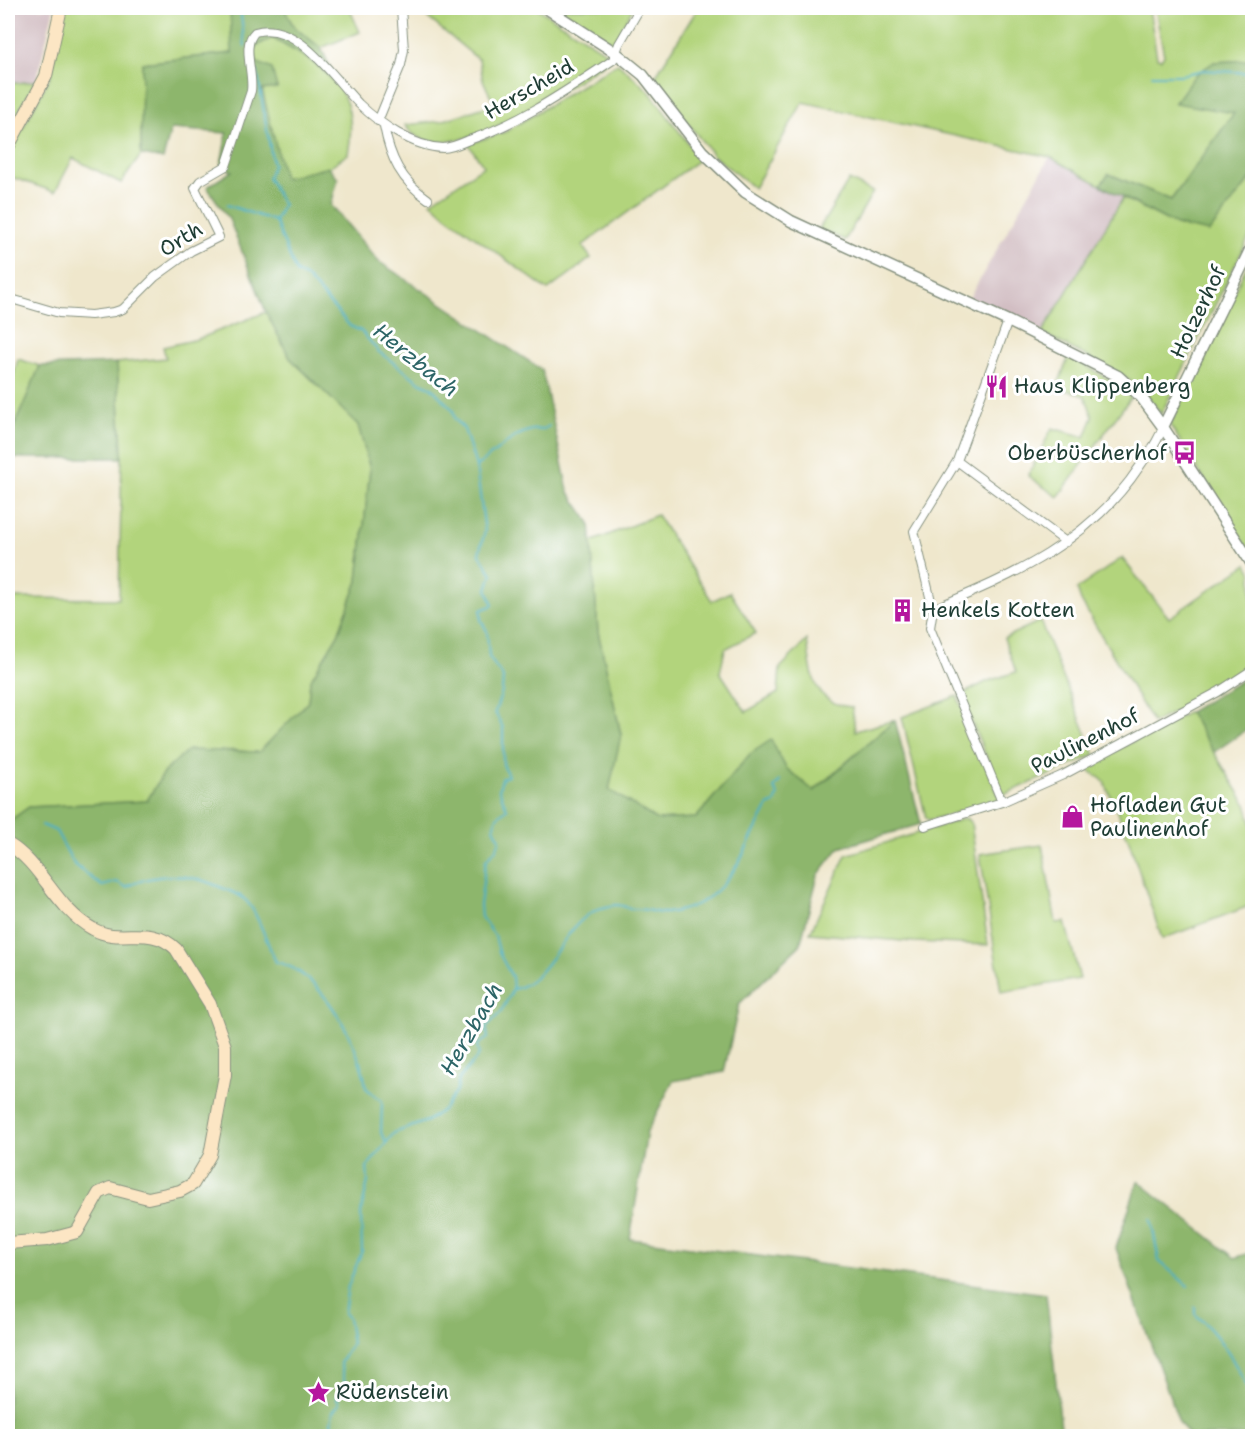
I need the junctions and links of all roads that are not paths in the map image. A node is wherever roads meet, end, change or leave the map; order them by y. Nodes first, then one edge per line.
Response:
1 (61, 8) edge
2 (401, 8) edge
3 (546, 8) edge
4 (640, 8) edge
5 (616, 53) junction
6 (251, 92) joint
7 (381, 123) junction
8 (8, 147) edge
9 (428, 199) dead end
10 (1252, 246) edge
11 (8, 298) edge
12 (1008, 321) junction
13 (1163, 427) junction
14 (957, 461) junction
15 (1066, 542) junction
16 (1252, 564) edge
17 (933, 609) junction
18 (1252, 670) edge
19 (1002, 802) junction
20 (925, 826) dead end
21 (8, 844) edge
22 (8, 1243) edge

1 - 8 main road
2 - 7 street
3 - 5 street
4 - 5 street
5 - 7 street, Herscheid
5 - 12 street
6 - 7 street, Herscheid
6 - 11 street, Orth
7 - 9 street
10 - 13 street, Holzerhof
12 - 13 street
12 - 14 street
13 - 15 street
13 - 16 street
14 - 15 street
14 - 17 street
15 - 17 street
17 - 19 street
18 - 19 street, Paulinenhof
19 - 20 street, Paulinenhof
21 - 22 main road

